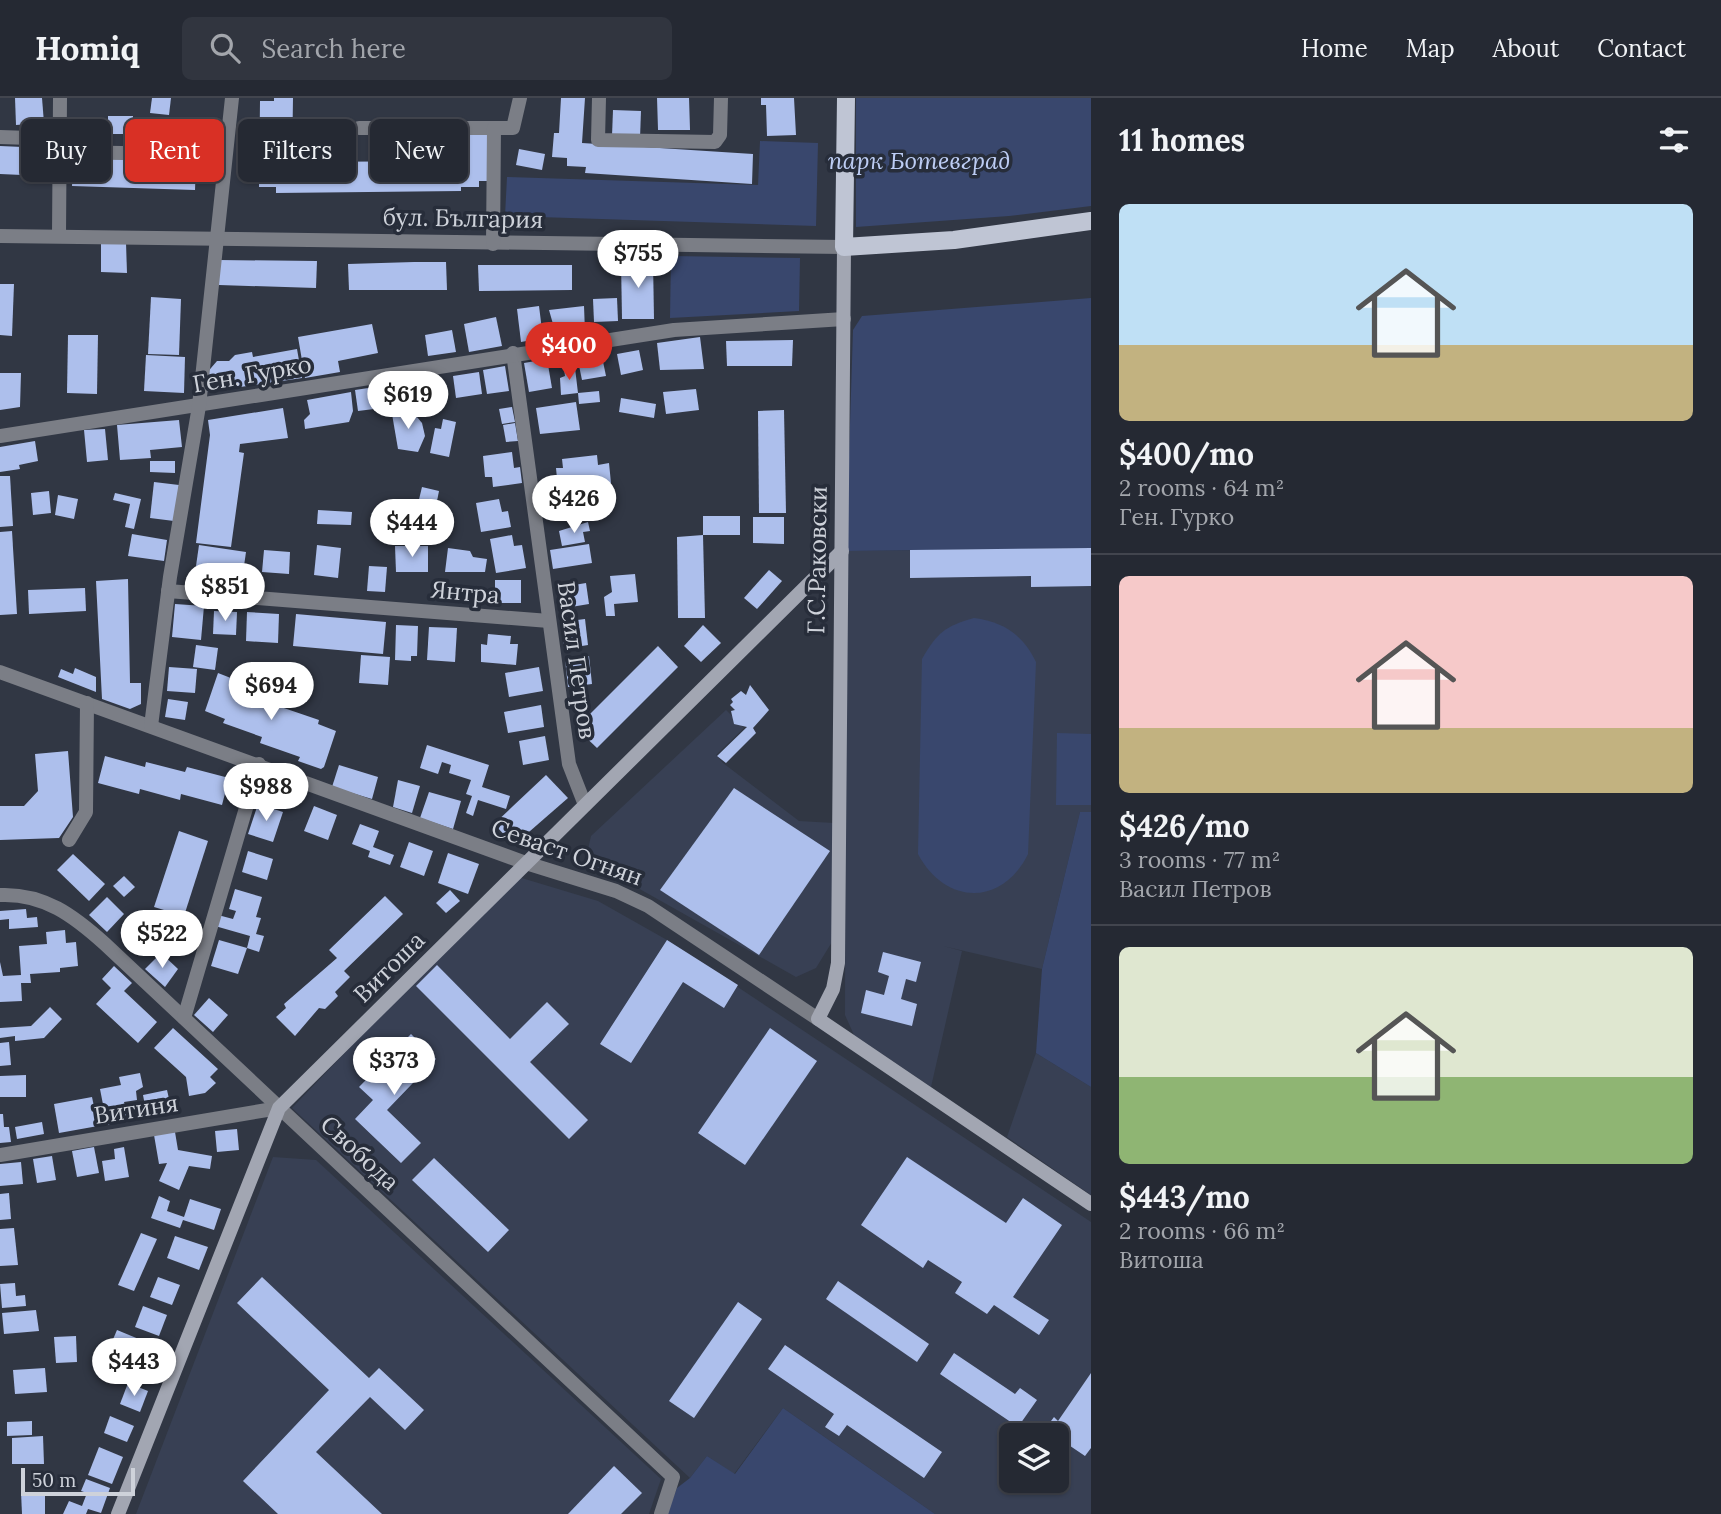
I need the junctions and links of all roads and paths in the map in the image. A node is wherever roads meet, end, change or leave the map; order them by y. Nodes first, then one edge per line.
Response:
1 (61, 98) edge
2 (232, 98) edge
3 (520, 98) edge
4 (598, 98) edge
5 (721, 98) edge
6 (846, 98) edge
7 (60, 119) edge
8 (359, 128) dead end
9 (494, 128) junction
10 (0, 137) edge
11 (21, 140) edge
12 (59, 182) edge
13 (1091, 222) edge
14 (59, 235) junction
15 (0, 236) edge
16 (218, 239) junction
17 (494, 244) junction
18 (844, 247) junction
19 (844, 319) junction
20 (513, 354) junction
21 (199, 406) junction
22 (1, 436) edge
23 (842, 551) junction
24 (168, 591) junction
25 (549, 621) junction
26 (0, 672) edge
27 (86, 703) junction
28 (151, 726) junction
29 (259, 764) junction
30 (585, 805) junction
31 (69, 840) dead end
32 (526, 863) junction
33 (0, 895) edge
34 (184, 1018) junction
35 (818, 1019) junction
36 (279, 1108) junction
37 (0, 1154) edge
38 (1091, 1204) edge
39 (118, 1514) edge
40 (660, 1514) edge

1 - 7 street
2 - 16 street
3 - 9 street
4 - 5 street
6 - 18 main road, Г.С.Раковски
8 - 9 street
9 - 17 street
10 - 11 street
12 - 14 street
13 - 18 main road, бул. България
14 - 15 street, бул. България
14 - 16 street, бул. България
16 - 17 street, бул. България
16 - 21 street
17 - 18 street, бул. България
18 - 19 street, Г.С.Раковски
19 - 20 street, Ген. Гурко
19 - 23 street, Г.С.Раковски
20 - 21 street, Ген. Гурко
20 - 25 street, Васил Петров
21 - 22 street, Ген. Гурко
21 - 24 street
23 - 30 street, Витоша
23 - 35 street, Г.С.Раковски
24 - 25 street, Янтра
24 - 28 street
25 - 30 street, Васил Петров
26 - 27 street, Севаст Огнян
27 - 28 street, Севаст Огнян
27 - 31 street
28 - 29 street, Севаст Огнян
29 - 32 street, Севаст Огнян
29 - 34 street
30 - 32 street, Витоша
32 - 35 street, Севаст Огнян
32 - 36 street, Витоша
33 - 34 street, Свобода
34 - 36 street, Свобода
35 - 38 street, Севаст Огнян
36 - 37 street, Витиня
36 - 39 street, Витоша
36 - 40 street, Свобода

